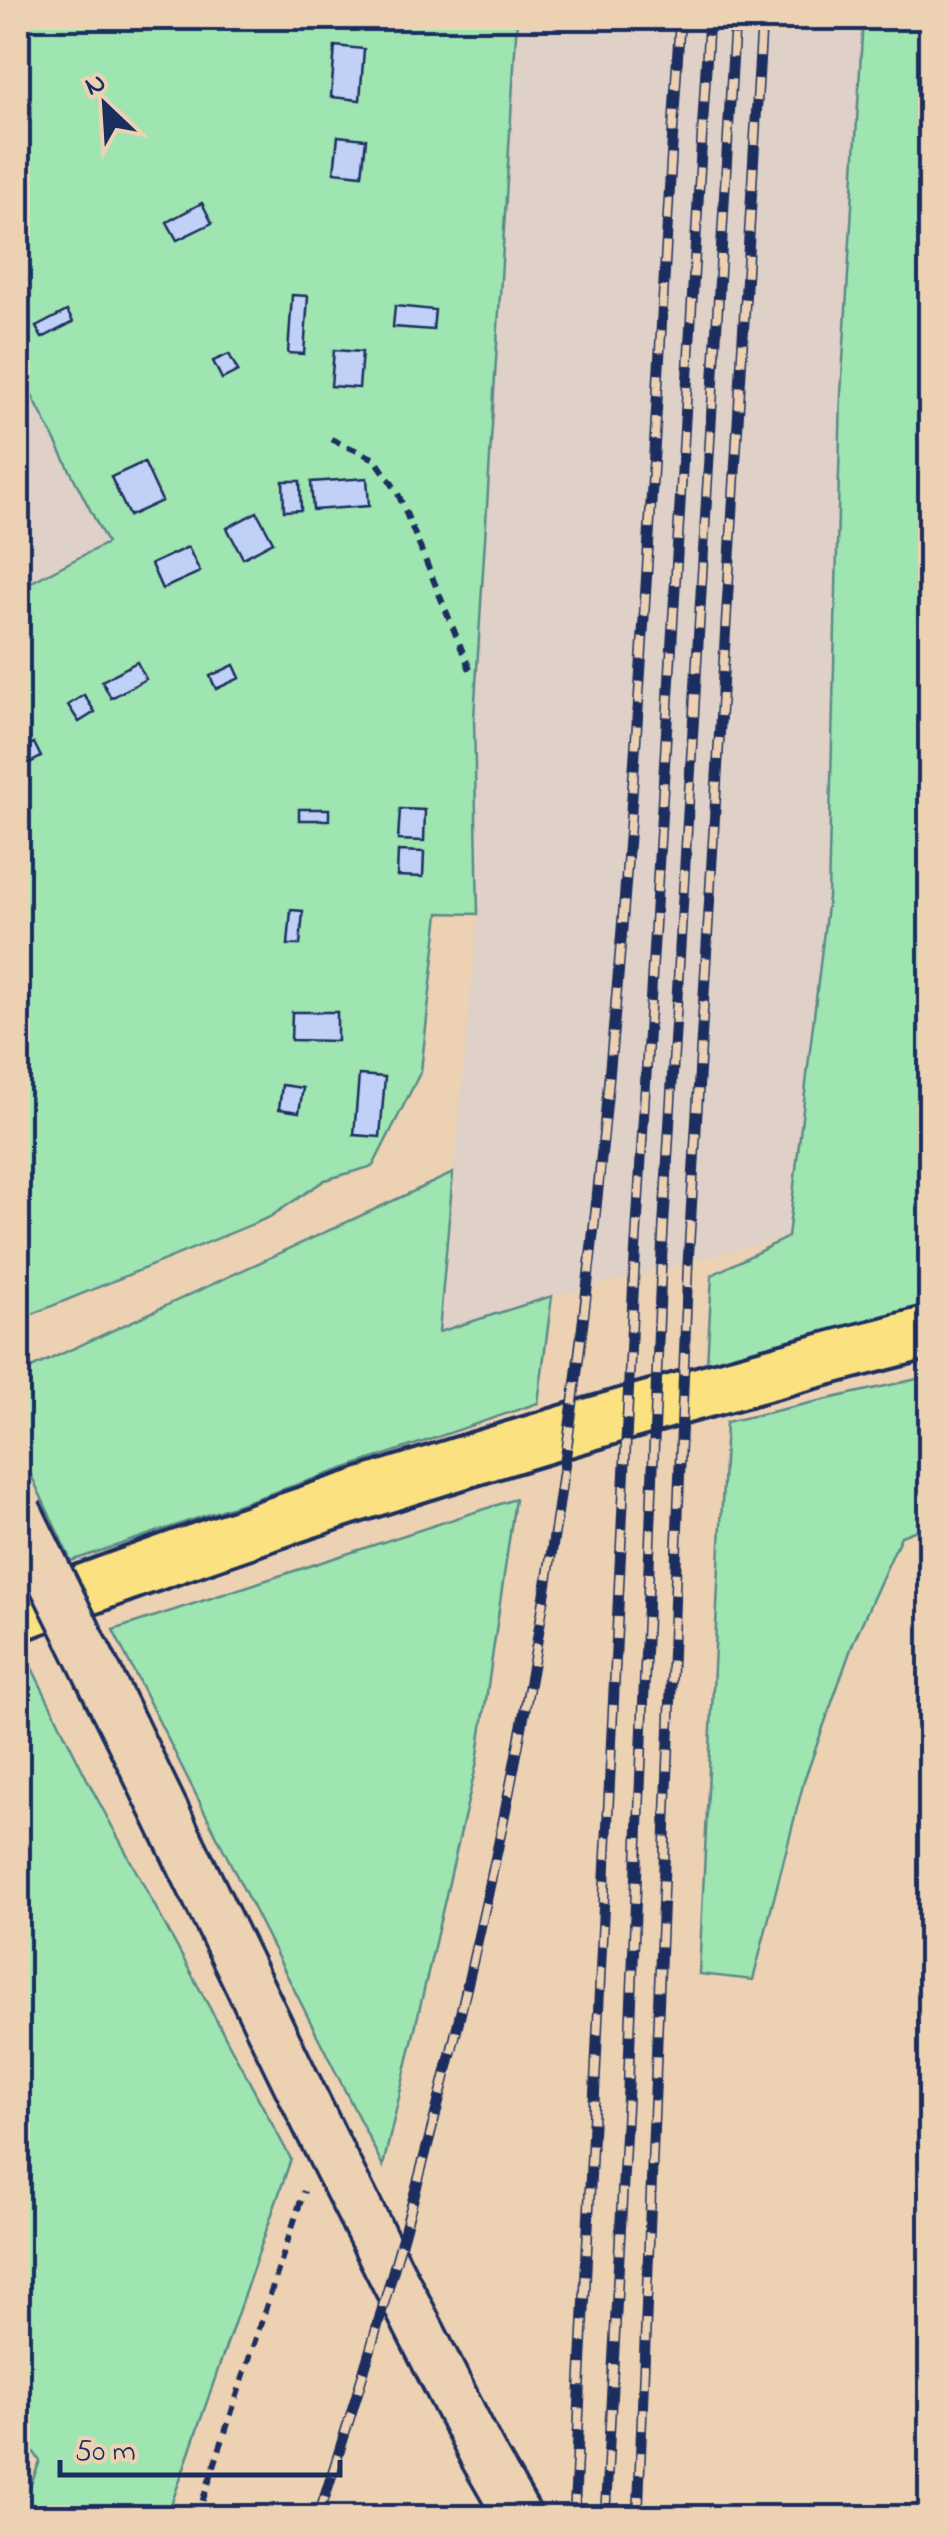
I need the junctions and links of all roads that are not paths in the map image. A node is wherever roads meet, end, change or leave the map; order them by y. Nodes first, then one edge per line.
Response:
1 (930, 1332) edge
2 (18, 1512) edge
3 (18, 1615) edge
4 (519, 2518) edge

1 - 3 main road
2 - 4 street, bridge

